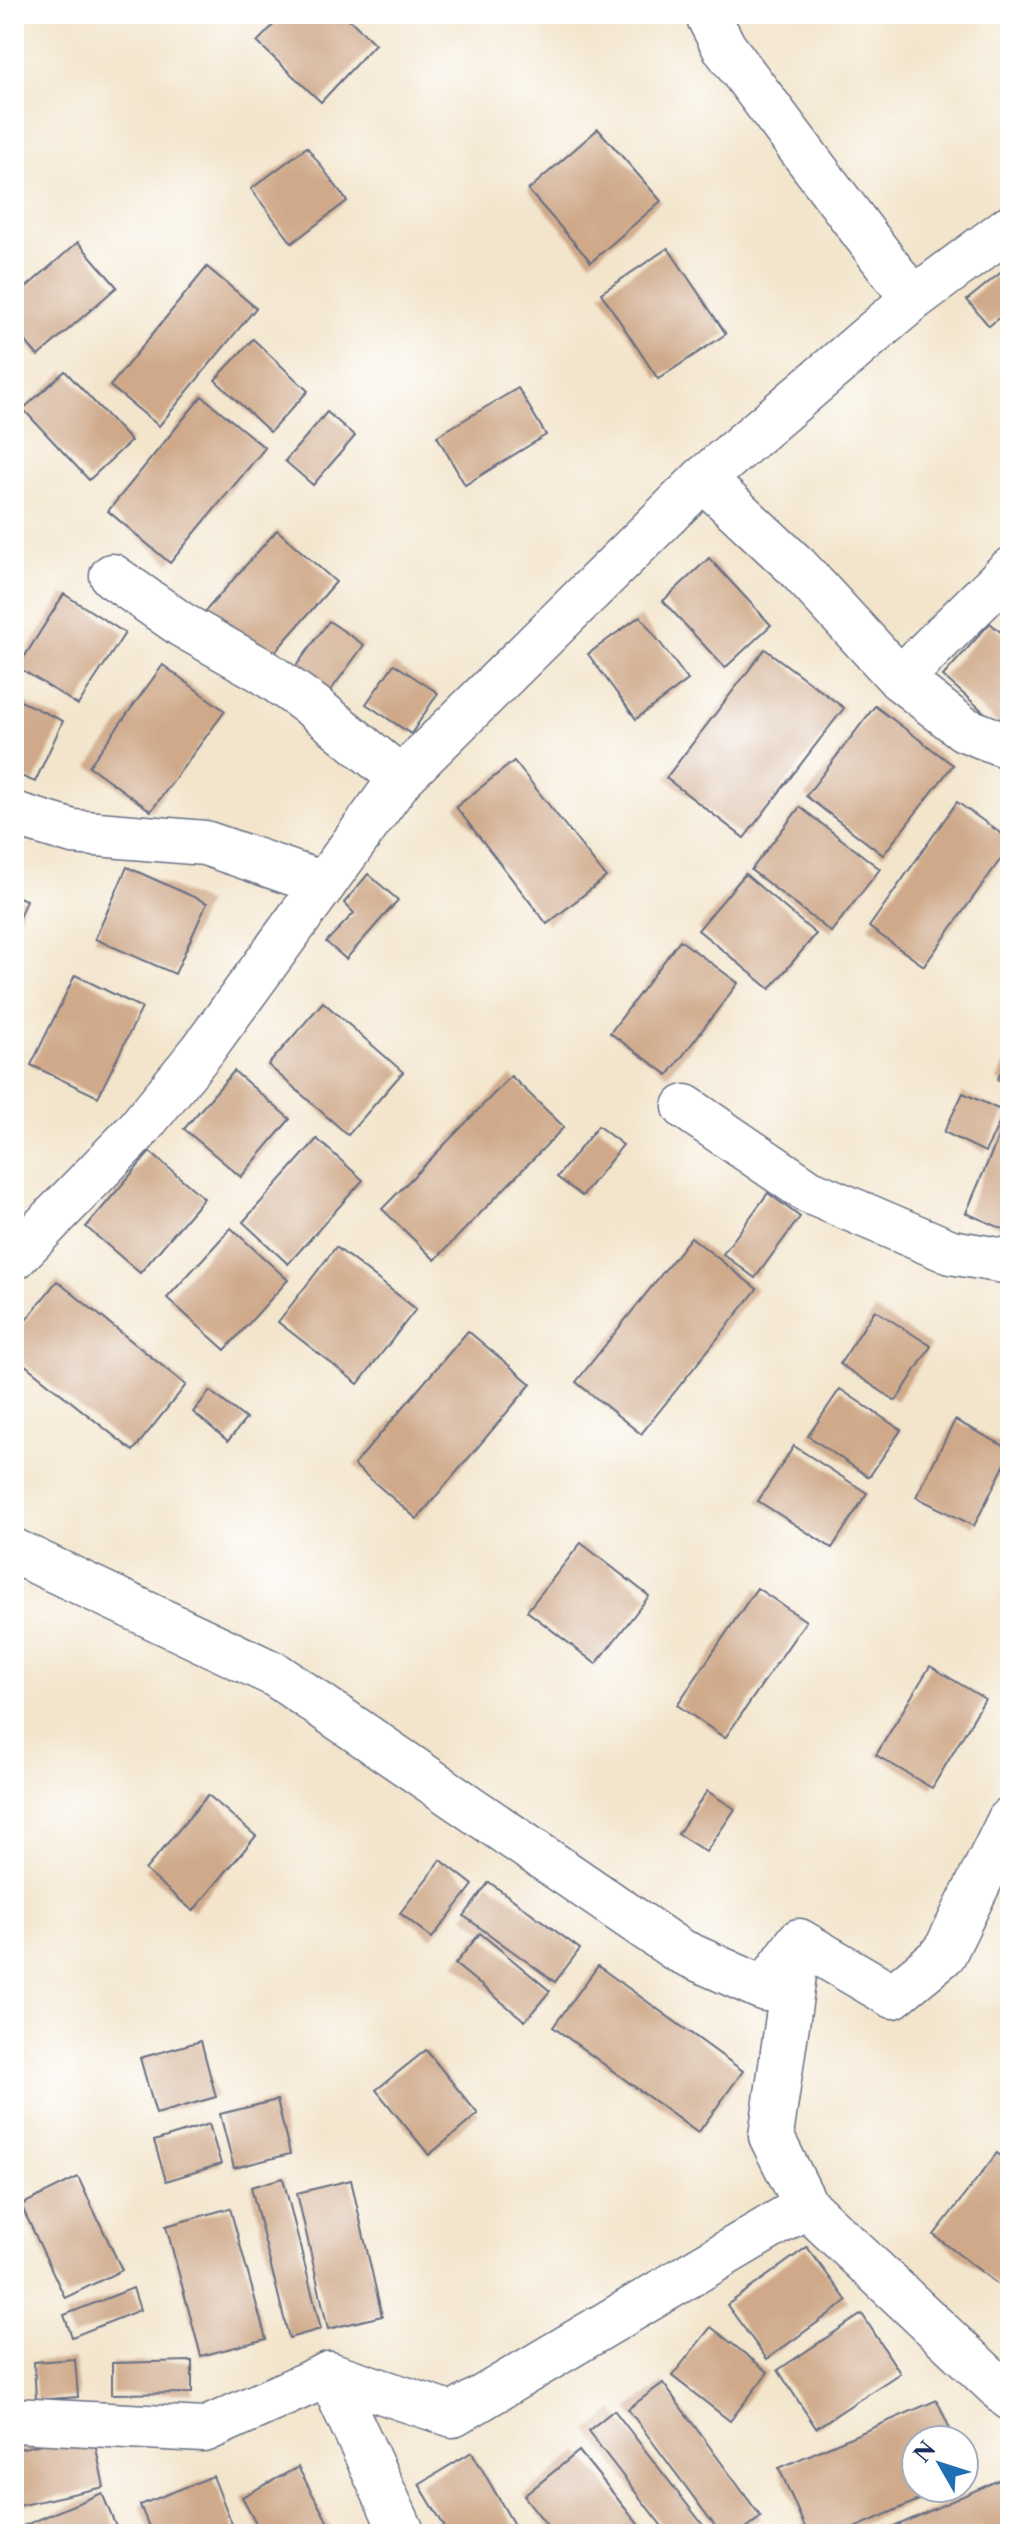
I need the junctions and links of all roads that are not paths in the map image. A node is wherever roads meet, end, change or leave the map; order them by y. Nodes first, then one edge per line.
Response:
1 (707, 14) edge
2 (1010, 227) edge
3 (913, 299) junction
4 (703, 479) junction
5 (1010, 570) edge
6 (112, 576) dead end
7 (900, 679) junction
8 (1010, 747) edge
9 (401, 778) junction
10 (14, 814) edge
11 (324, 884) junction
12 (685, 1107) dead end
13 (14, 1258) edge
14 (1010, 1262) edge
15 (14, 1551) edge
16 (1010, 1819) edge
17 (799, 1941) junction
18 (806, 2206) junction
19 (329, 2374) junction
20 (1010, 2398) edge
21 (14, 2420) edge
22 (403, 2534) edge

1 - 3 street
2 - 3 street
3 - 4 street
4 - 7 street
4 - 9 street
5 - 7 street
6 - 9 street
7 - 8 street
9 - 11 street
10 - 11 street
11 - 13 street
12 - 14 street
15 - 17 street
16 - 17 street
17 - 18 street
18 - 19 street
18 - 20 street
19 - 21 street
19 - 22 street

